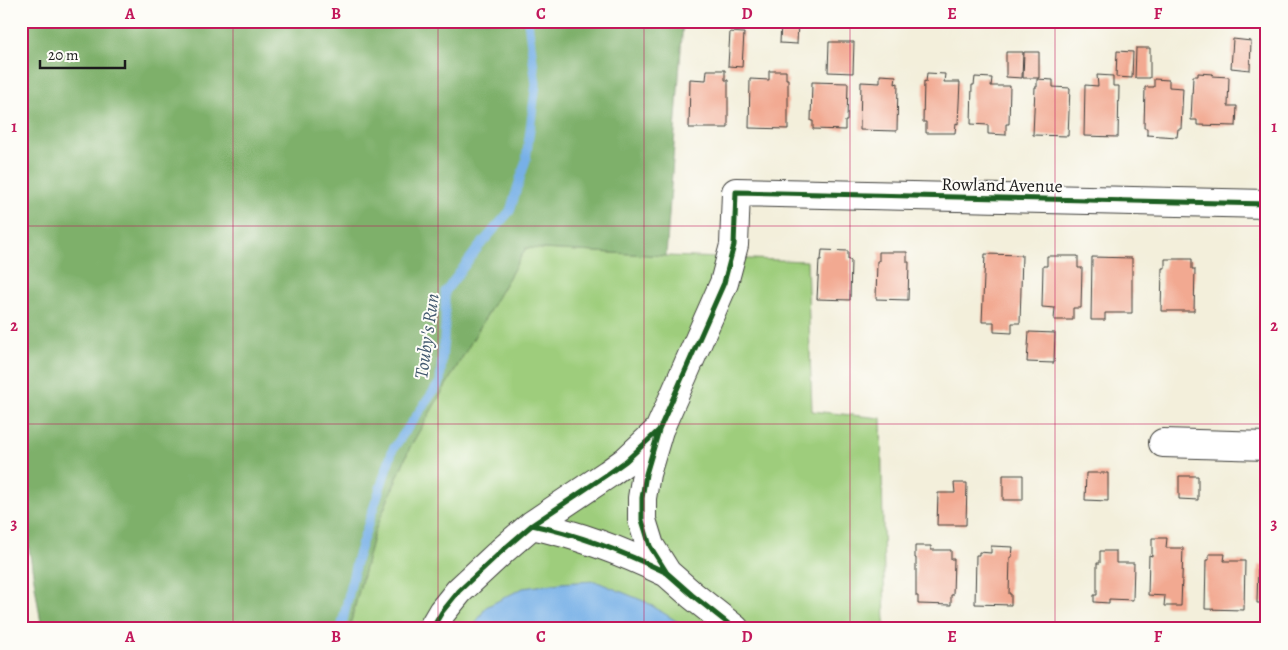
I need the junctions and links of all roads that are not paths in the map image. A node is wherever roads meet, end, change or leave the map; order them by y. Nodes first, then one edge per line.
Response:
1 (1267, 204) edge
2 (659, 430) junction
3 (1163, 443) dead end
4 (1267, 446) edge
5 (532, 525) junction
6 (667, 573) junction
7 (432, 629) edge
8 (735, 629) edge

1 - 2 street, Rowland Avenue
2 - 5 street
2 - 6 street
3 - 4 street
5 - 6 street
5 - 7 street
6 - 8 street

